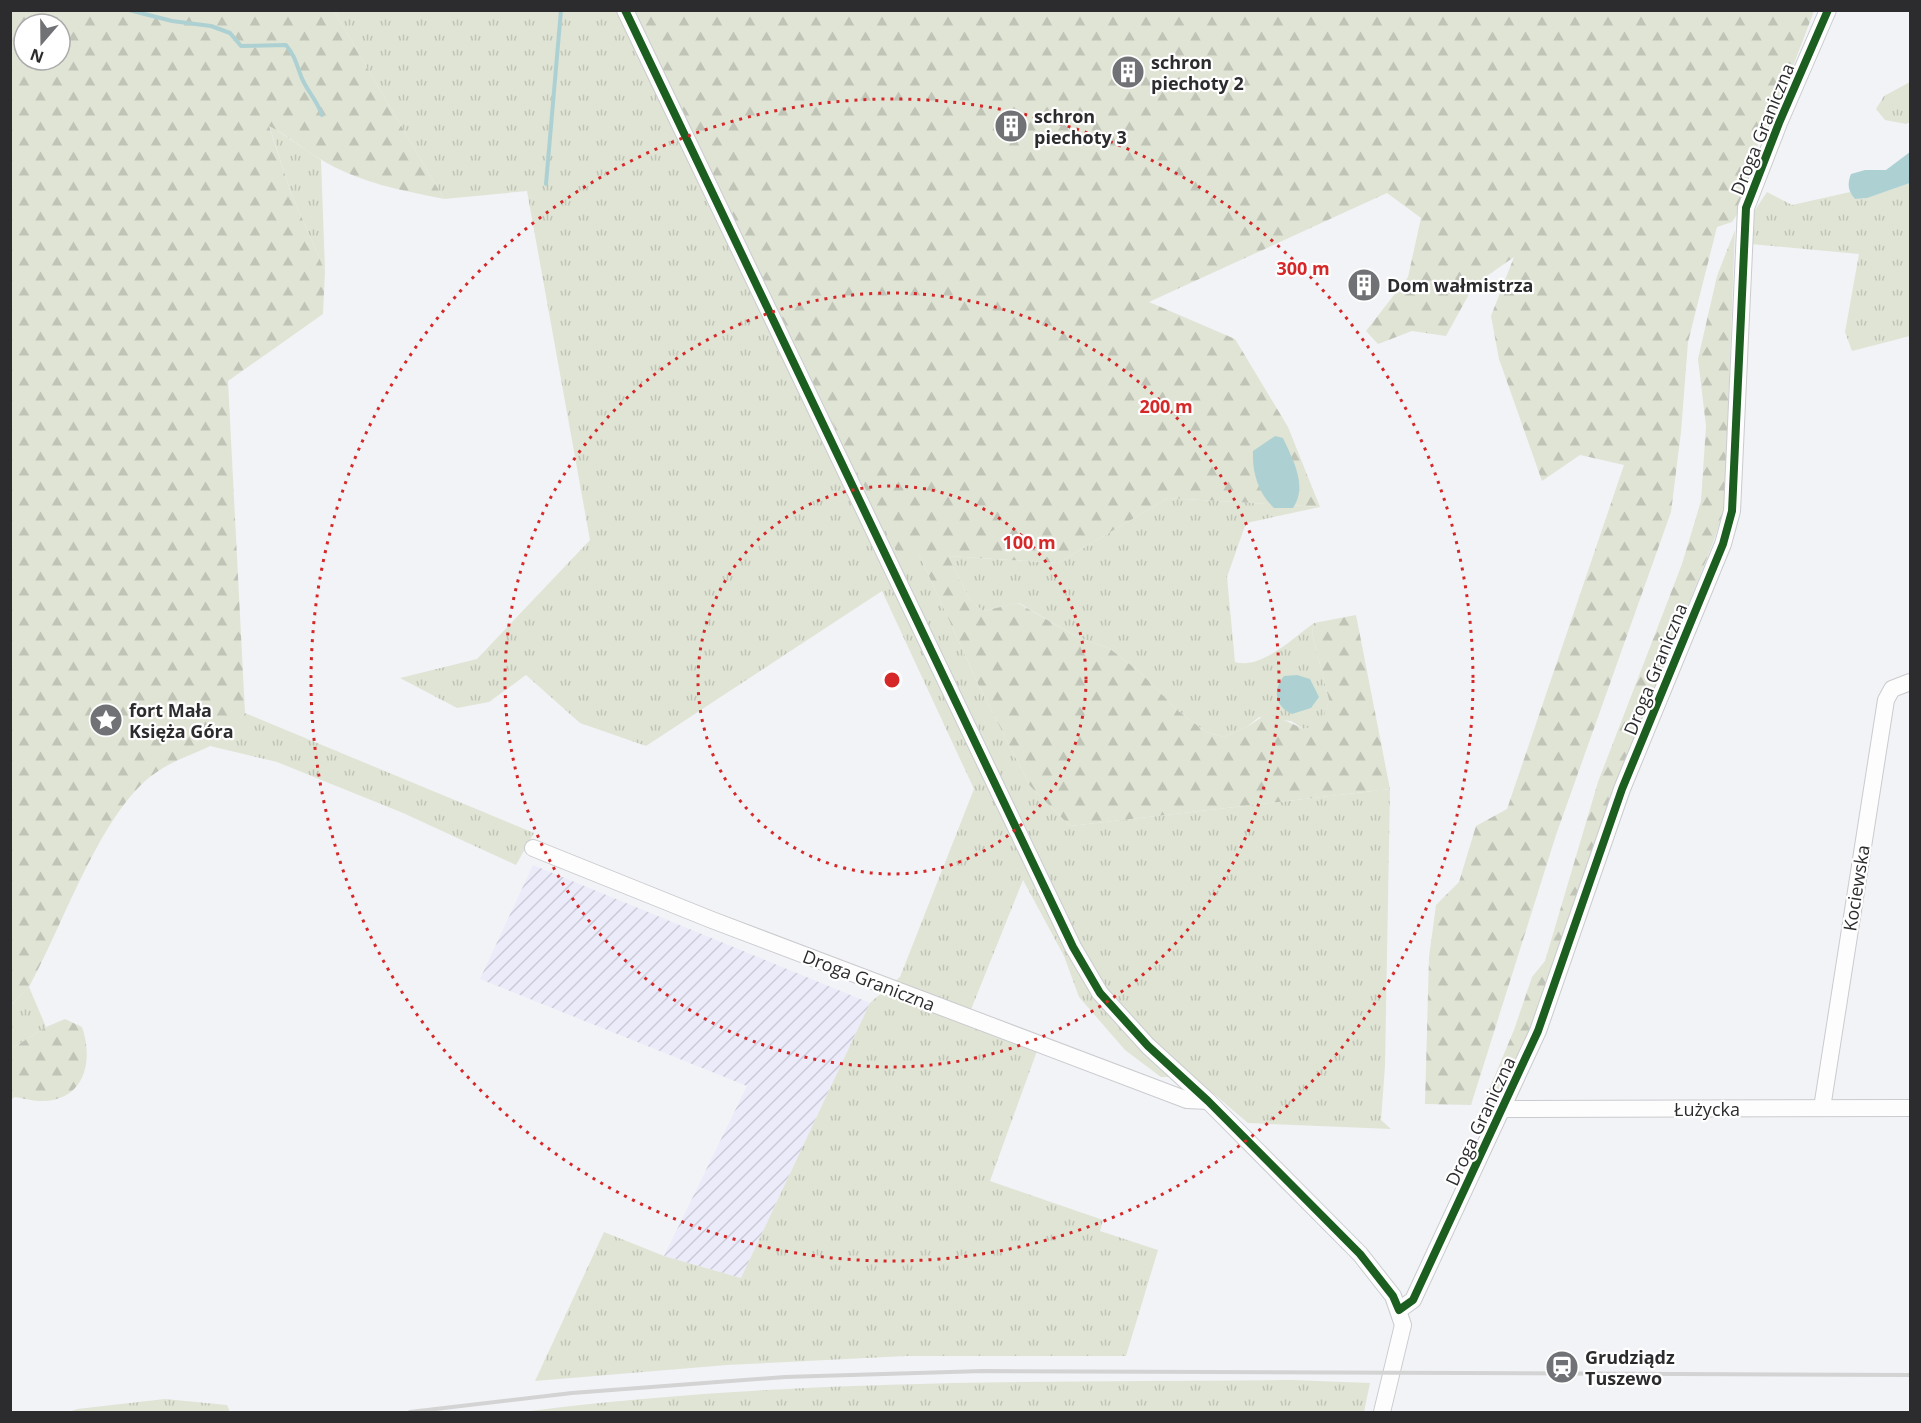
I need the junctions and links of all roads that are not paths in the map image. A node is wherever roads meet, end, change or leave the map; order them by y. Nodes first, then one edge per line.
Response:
1 (625, 10) edge
2 (1828, 10) edge
3 (1911, 682) edge
4 (533, 848) dead end
5 (1208, 1101) junction
6 (1822, 1108) junction
7 (1911, 1108) edge
8 (1503, 1109) junction
9 (1399, 1310) junction
10 (1382, 1413) edge

1 - 5 street
2 - 8 street, Droga Graniczna
3 - 6 street, Kociewska
4 - 5 street, Droga Graniczna
5 - 9 street
6 - 7 street, Łużycka
6 - 8 street, Łużycka
8 - 9 street, Droga Graniczna
9 - 10 street

